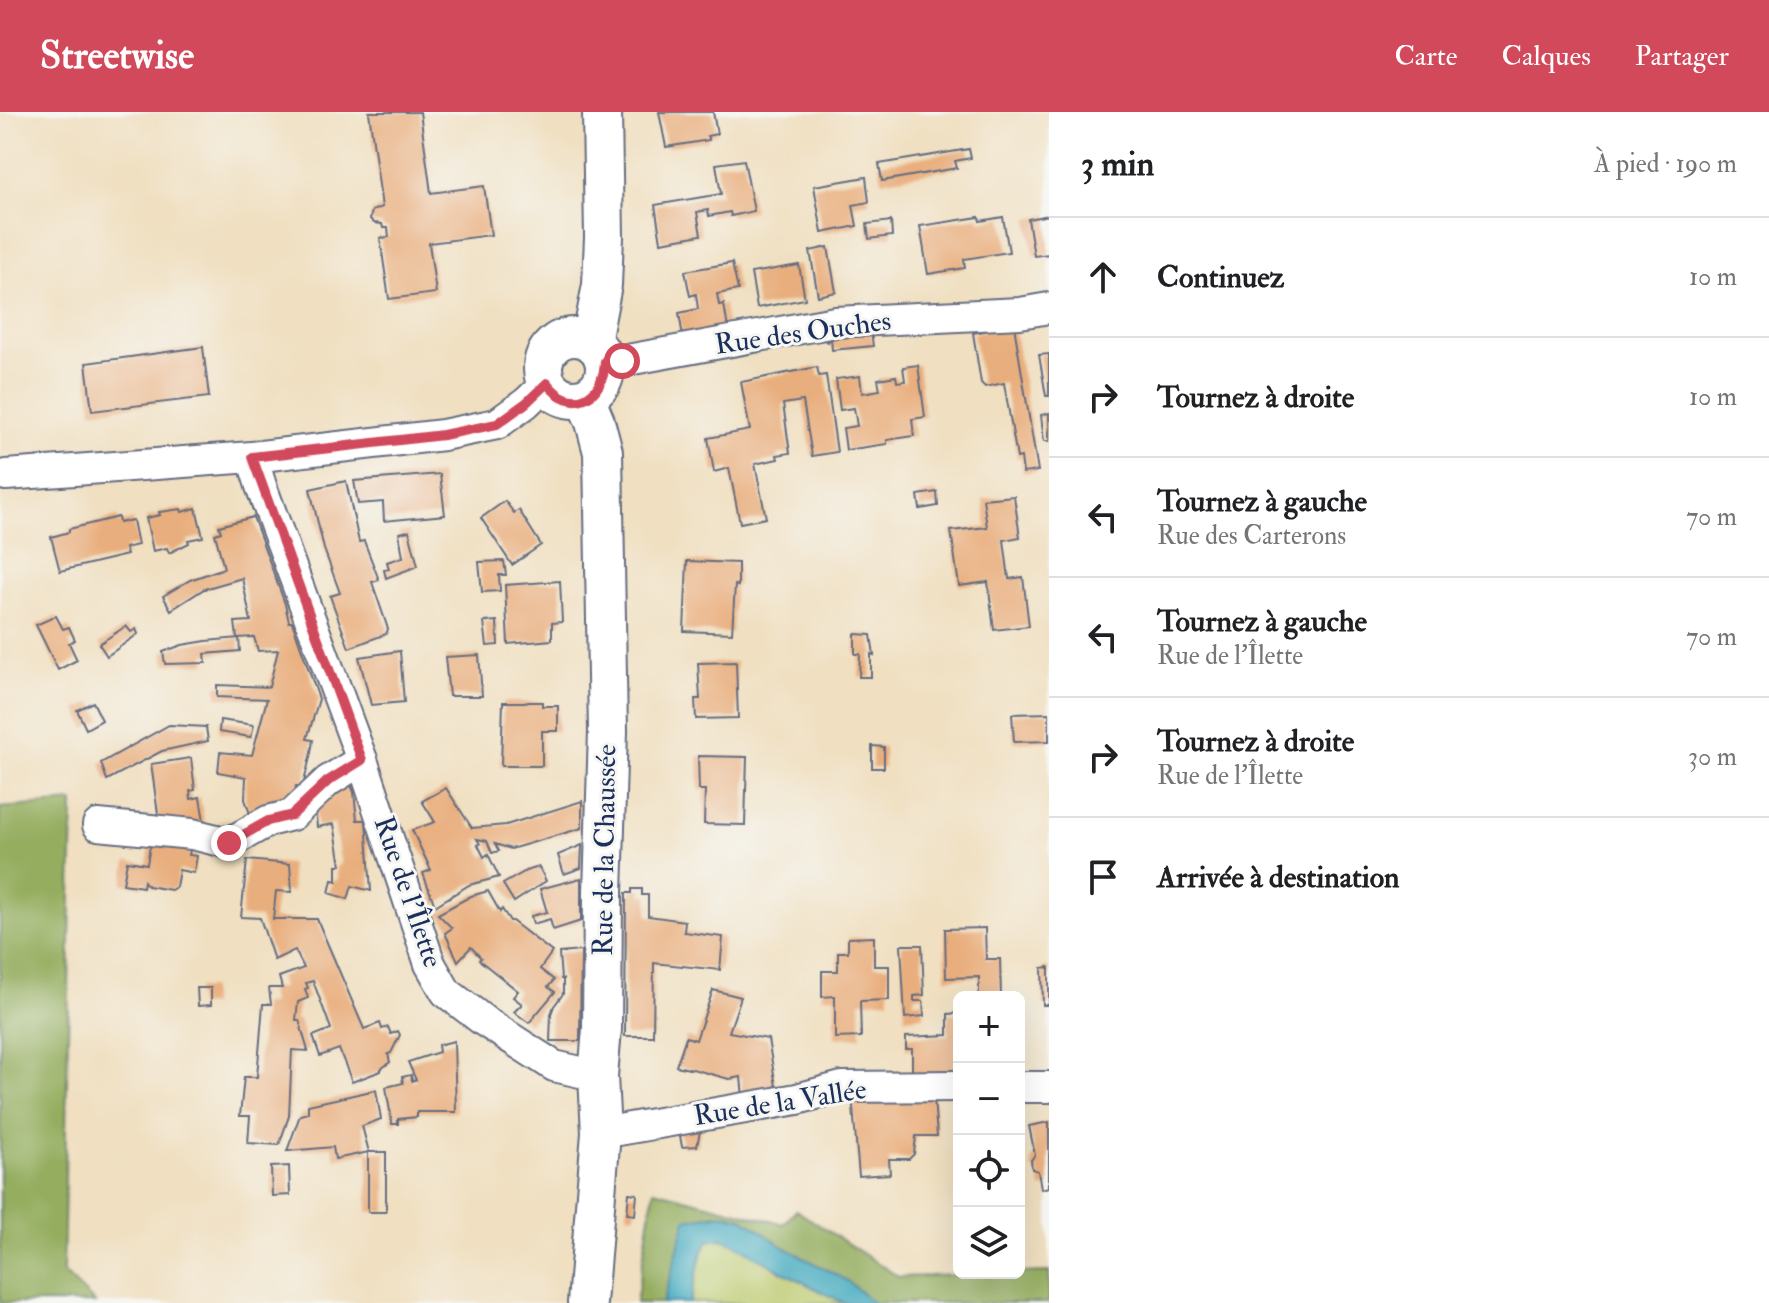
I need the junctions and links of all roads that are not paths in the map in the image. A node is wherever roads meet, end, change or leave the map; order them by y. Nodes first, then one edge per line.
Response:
1 (602, 112) edge
2 (1049, 308) edge
3 (598, 351) junction
4 (547, 383) junction
5 (585, 398) junction
6 (252, 457) junction
7 (2, 476) edge
8 (362, 760) junction
9 (98, 825) dead end
10 (598, 1076) junction
11 (953, 1086) edge
12 (1025, 1087) edge
13 (1049, 1087) edge
14 (601, 1133) junction
15 (588, 1295) edge

1 - 3 street
2 - 3 street, Rue des Ouches
3 - 4 street
3 - 5 street
4 - 5 street
4 - 6 street
5 - 10 street, Rue de la Chaussée
6 - 7 street
6 - 8 street, Rue de l'Îlette
8 - 9 street
8 - 10 street, Rue de l'Îlette
10 - 14 street, Rue de la Chaussée
11 - 14 street, Rue de la Vallée
12 - 13 street
14 - 15 street, Rue de la Chaussée

